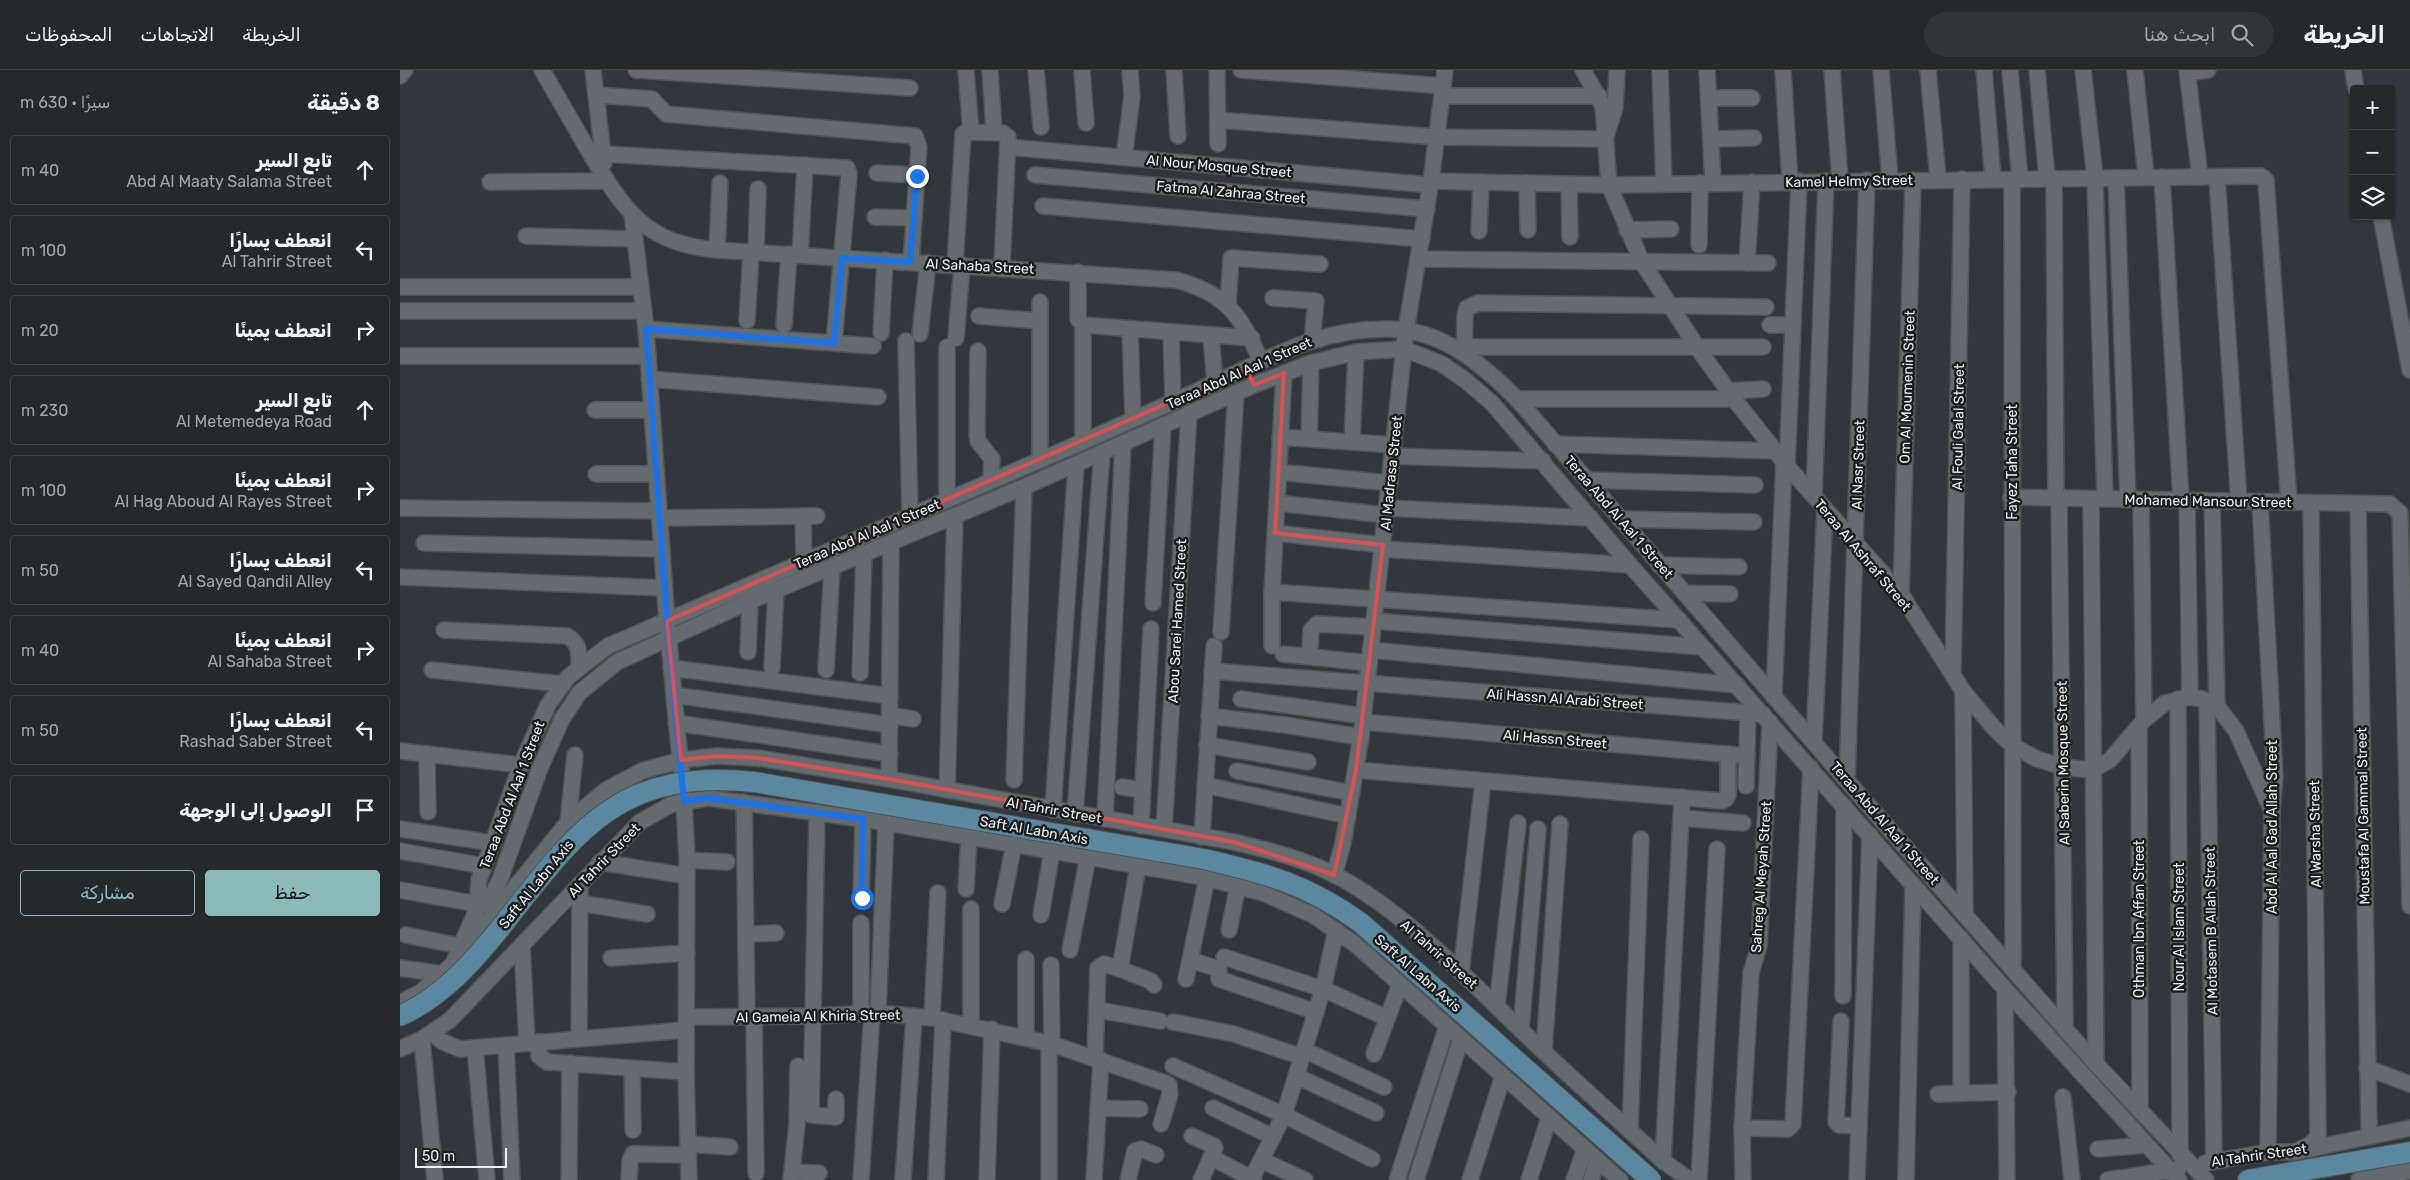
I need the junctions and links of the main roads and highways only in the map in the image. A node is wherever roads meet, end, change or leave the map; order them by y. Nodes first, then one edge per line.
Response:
1 (400, 1016) edge
2 (400, 1024) edge
3 (2410, 1152) edge
4 (2410, 1160) edge
5 (1639, 1180) edge
6 (1651, 1180) edge
7 (2248, 1180) edge
8 (2295, 1180) edge

1 - 6 main road, Saft Al Labn Axis, bridge
2 - 5 main road, Saft Al Labn Axis
3 - 7 main road
4 - 8 main road

